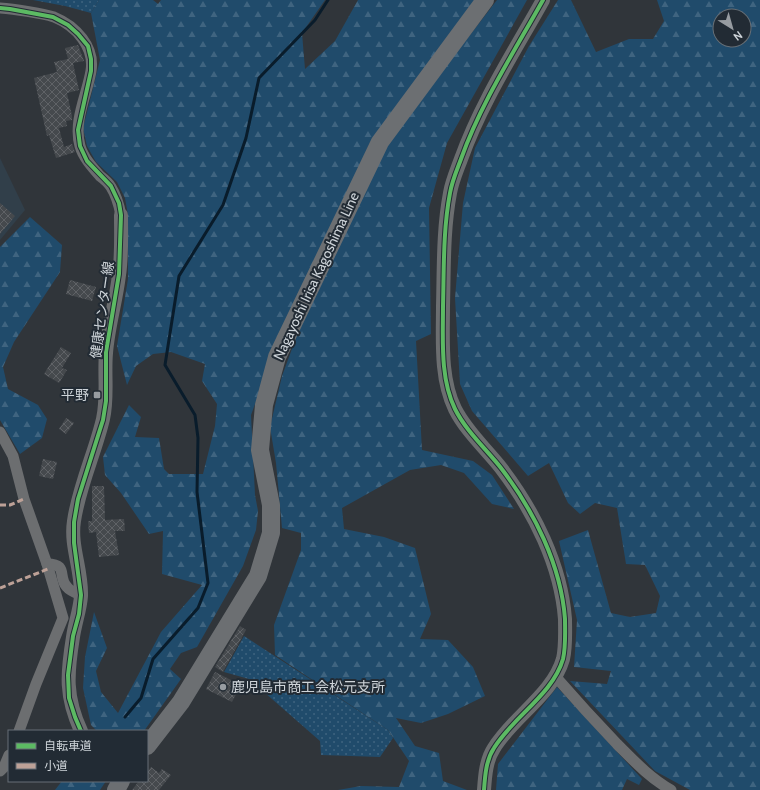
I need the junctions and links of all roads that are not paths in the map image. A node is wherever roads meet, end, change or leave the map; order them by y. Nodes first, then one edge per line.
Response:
1 (485, 0) edge
2 (543, 0) edge
3 (0, 8) edge
4 (121, 215) joint
5 (0, 432) edge
6 (47, 564) junction
7 (81, 595) junction
8 (555, 676) junction
9 (19, 730) edge
10 (81, 730) edge
11 (148, 745) edge
12 (8, 757) edge
13 (0, 771) edge
14 (484, 790) edge
15 (671, 790) edge

1 - 11 main road, Nagayoshi Irisa Kagoshima Line
2 - 8 street
3 - 4 street, 健康センター線
4 - 7 street, 健康センター線
5 - 6 street
6 - 7 street
6 - 9 street
7 - 10 street, 健康センター線
8 - 14 street
8 - 15 street
12 - 13 street

